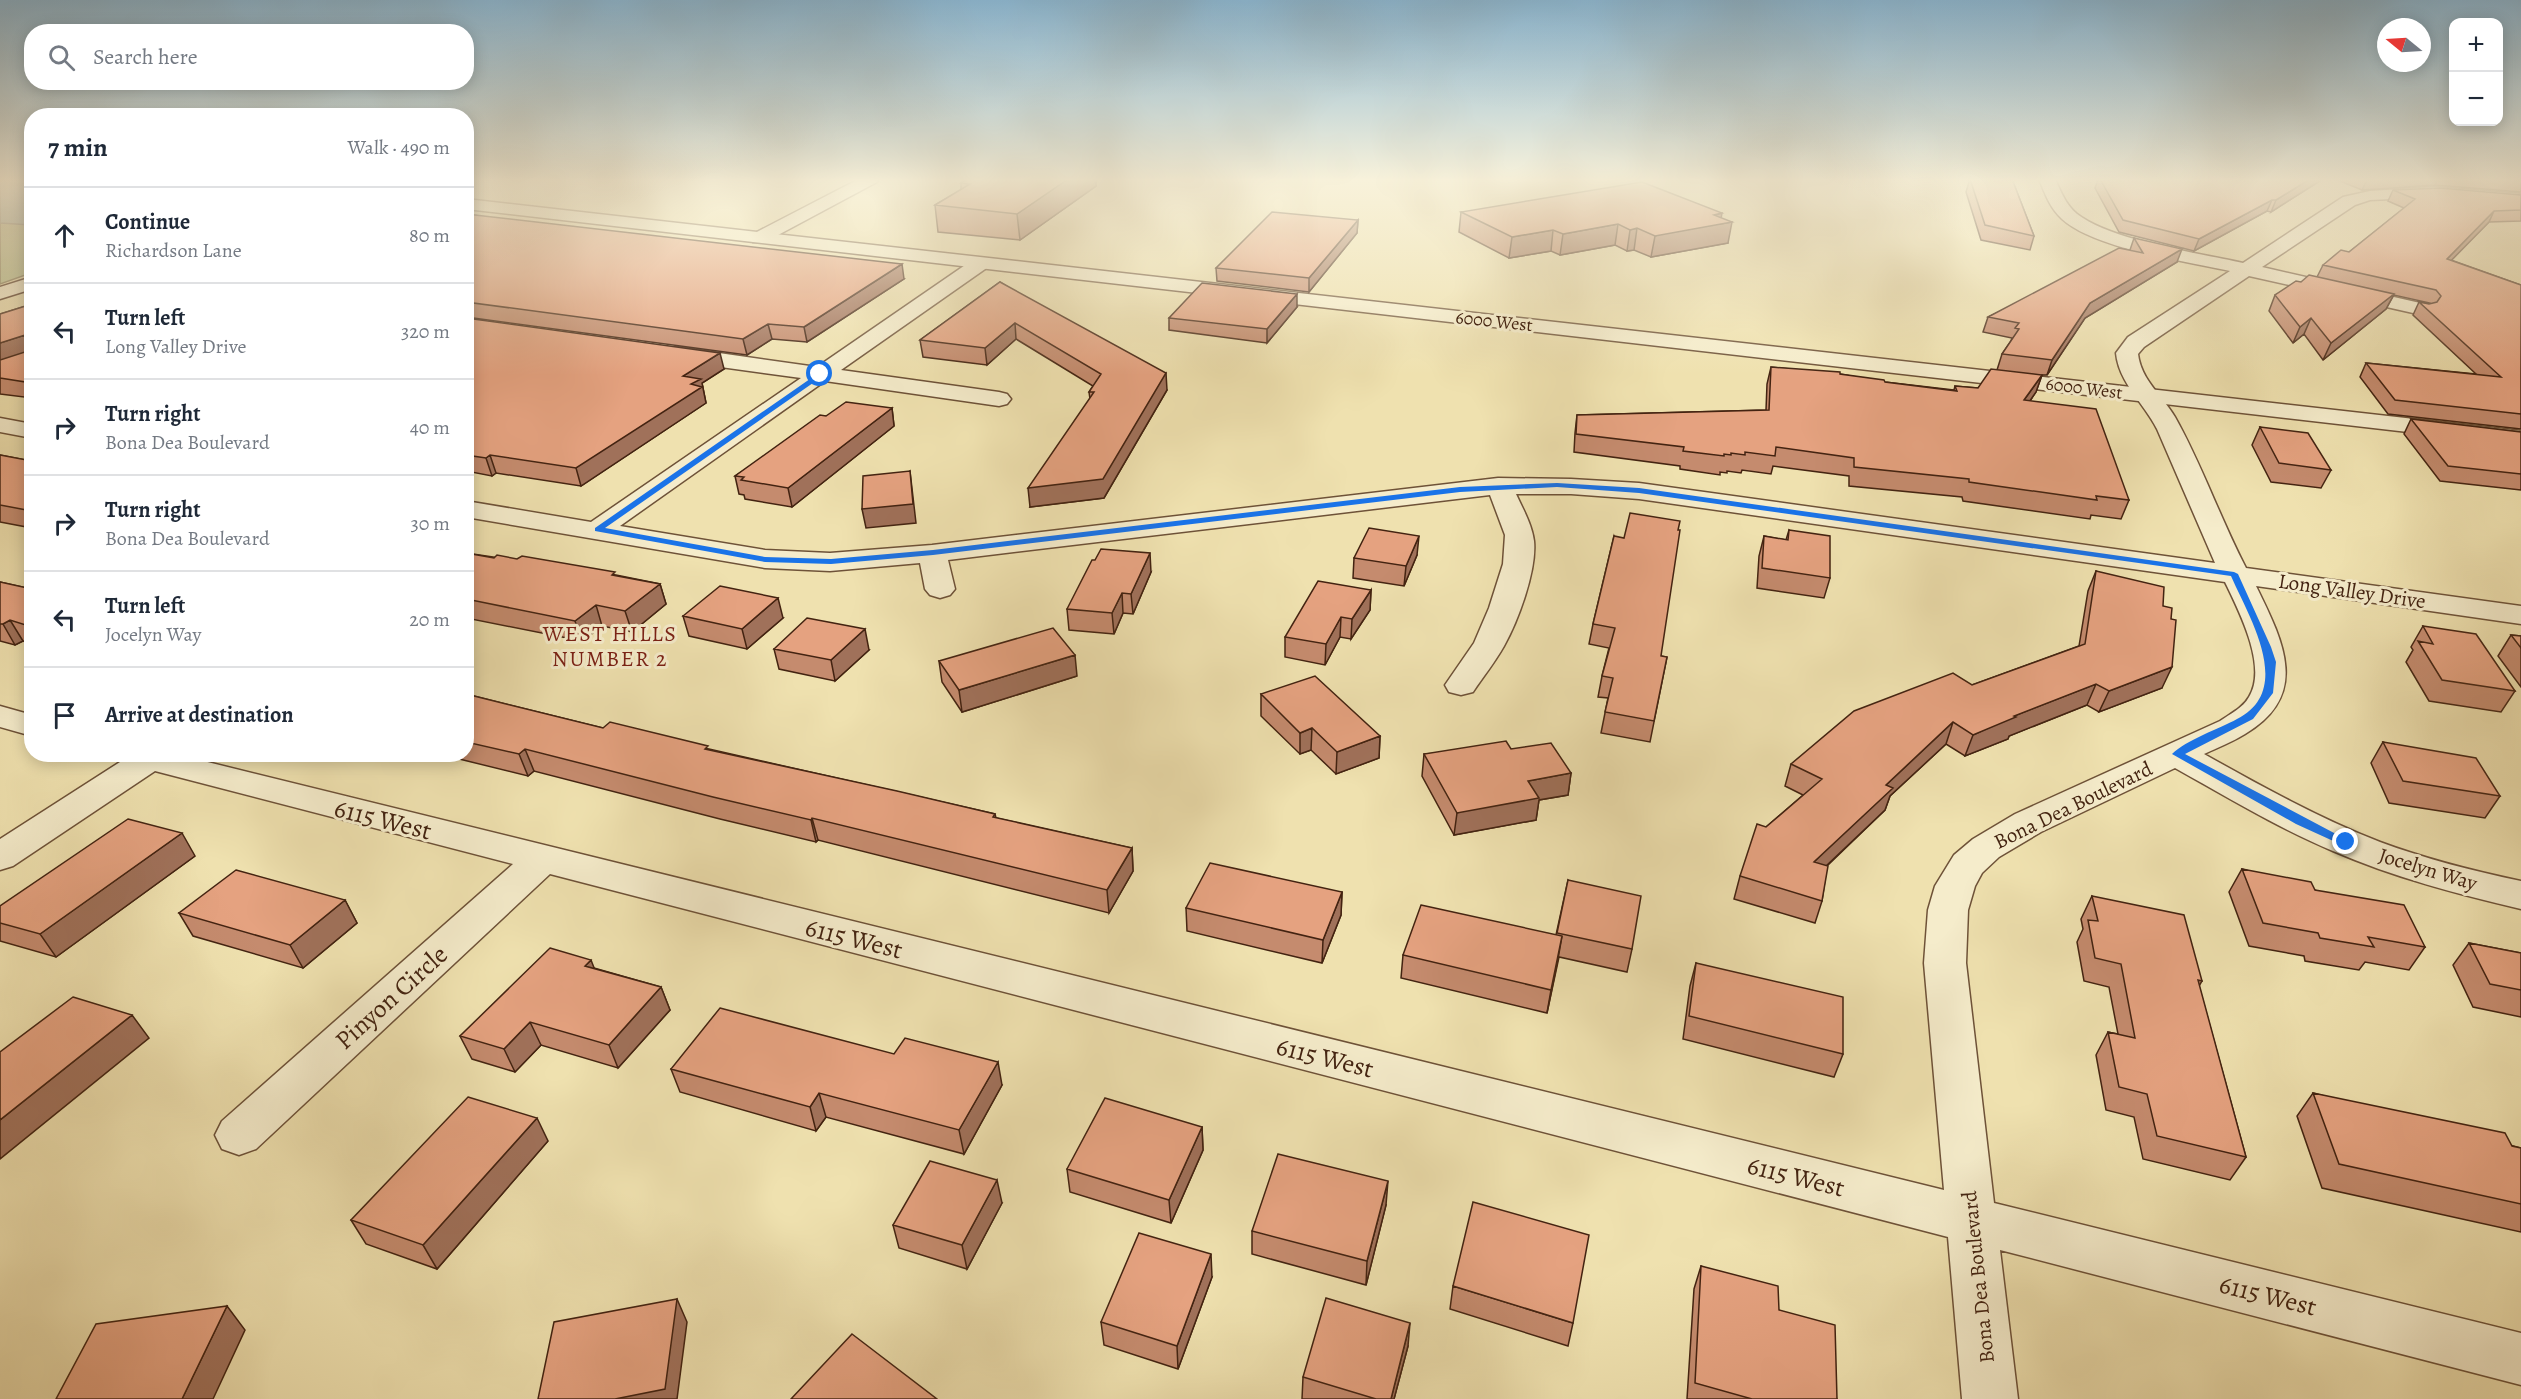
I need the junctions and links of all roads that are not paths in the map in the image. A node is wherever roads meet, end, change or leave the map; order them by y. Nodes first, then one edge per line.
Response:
1 (821, 244) edge
2 (2138, 244) edge
3 (2283, 244) edge
4 (981, 263) junction
5 (2246, 269) junction
6 (24, 286) edge
7 (0, 293) edge
8 (2422, 309) edge
9 (652, 351) edge
10 (820, 374) junction
11 (2147, 396) junction
12 (999, 399) dead end
13 (0, 425) edge
14 (24, 430) edge
15 (2521, 438) edge
16 (1498, 486) junction
17 (474, 510) edge
18 (597, 530) junction
19 (933, 553) junction
20 (2234, 574) junction
21 (940, 590) dead end
22 (2521, 615) edge
23 (1461, 685) dead end
24 (0, 716) edge
25 (24, 724) edge
26 (2177, 754) junction
27 (132, 762) edge
28 (159, 762) edge
29 (0, 857) edge
30 (543, 860) junction
31 (2521, 895) edge
32 (239, 1135) dead end
33 (1972, 1220) junction
34 (2521, 1359) edge
35 (1990, 1399) edge

1 - 4 street, 6000 West
2 - 5 street
3 - 5 street
4 - 10 street
4 - 11 street, 6000 West
5 - 8 street
5 - 11 street, Bona Dea Boulevard
6 - 7 street
9 - 10 street
10 - 12 street
10 - 18 street
11 - 15 street, 6000 West
11 - 20 street, Bona Dea Boulevard
13 - 14 street
16 - 19 street, Long Valley Drive
16 - 20 street, Long Valley Drive
16 - 23 street
17 - 18 street, Long Valley Drive
18 - 19 street, Long Valley Drive
19 - 21 street
20 - 22 street, Long Valley Drive
20 - 26 street, Bona Dea Boulevard
24 - 25 street
26 - 31 street, Jocelyn Way
26 - 33 street, Bona Dea Boulevard
27 - 29 street
28 - 30 street, 6115 West
30 - 32 street, Pinyon Circle
30 - 33 street, 6115 West
33 - 34 street, 6115 West
33 - 35 street, Bona Dea Boulevard

